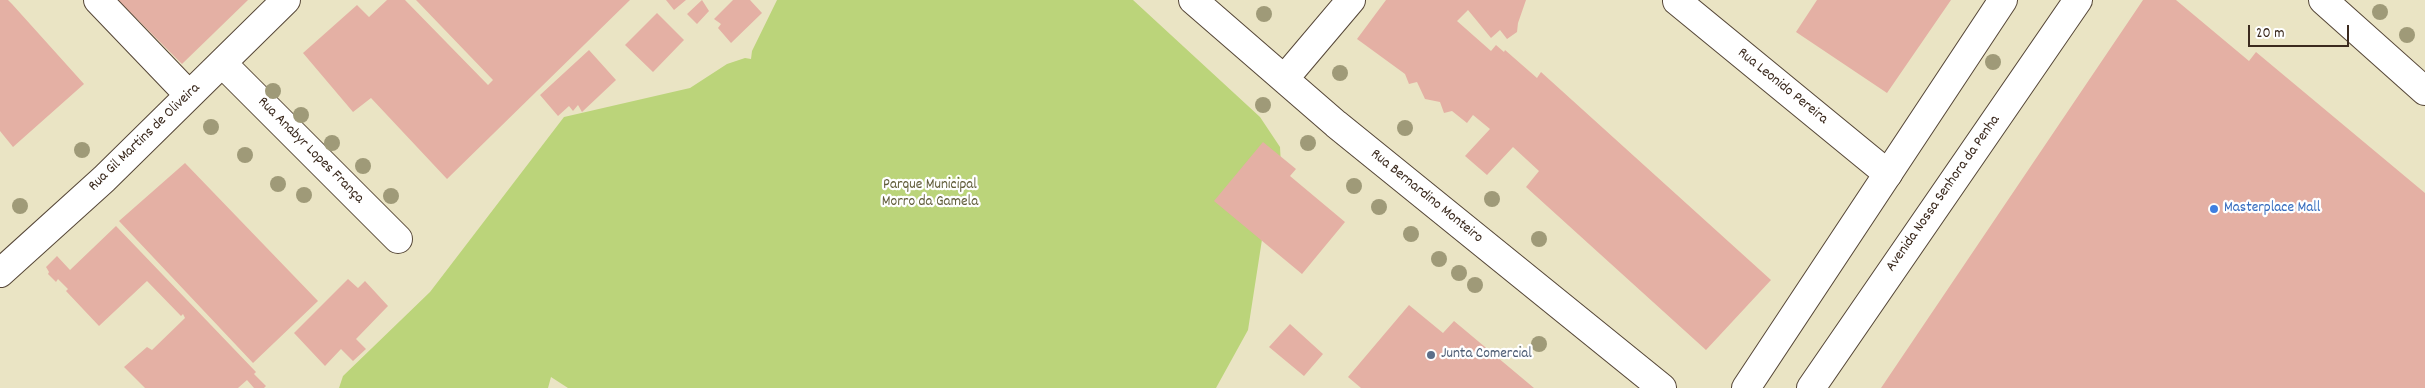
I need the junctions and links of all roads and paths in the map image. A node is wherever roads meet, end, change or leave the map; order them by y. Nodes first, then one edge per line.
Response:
1 (98, 0) edge
2 (286, 0) edge
3 (1194, 0) edge
4 (1351, 0) edge
5 (2003, 0) edge
6 (2078, 0) edge
7 (1677, 1) edge
8 (2324, 3) edge
9 (222, 63) junction
10 (1285, 78) junction
11 (2425, 91) edge
12 (189, 95) junction
13 (1888, 174) junction
14 (398, 239) dead end
15 (0, 273) edge
16 (1662, 388) edge
17 (1746, 388) edge
18 (1811, 388) edge

1 - 12 street
2 - 9 street, Rua Gil Martins de Oliveira
3 - 10 street, Rua Bernardino Monteiro
4 - 10 street
5 - 13 street
6 - 18 street, Avenida Nossa Senhora da Penha
7 - 13 street, Rua Leonido Pereira
8 - 11 street
9 - 12 street, Rua Gil Martins de Oliveira
9 - 14 street, Rua Anabyr Lopes França
10 - 16 street, Rua Bernardino Monteiro
12 - 15 street, Rua Gil Martins de Oliveira
13 - 17 street

